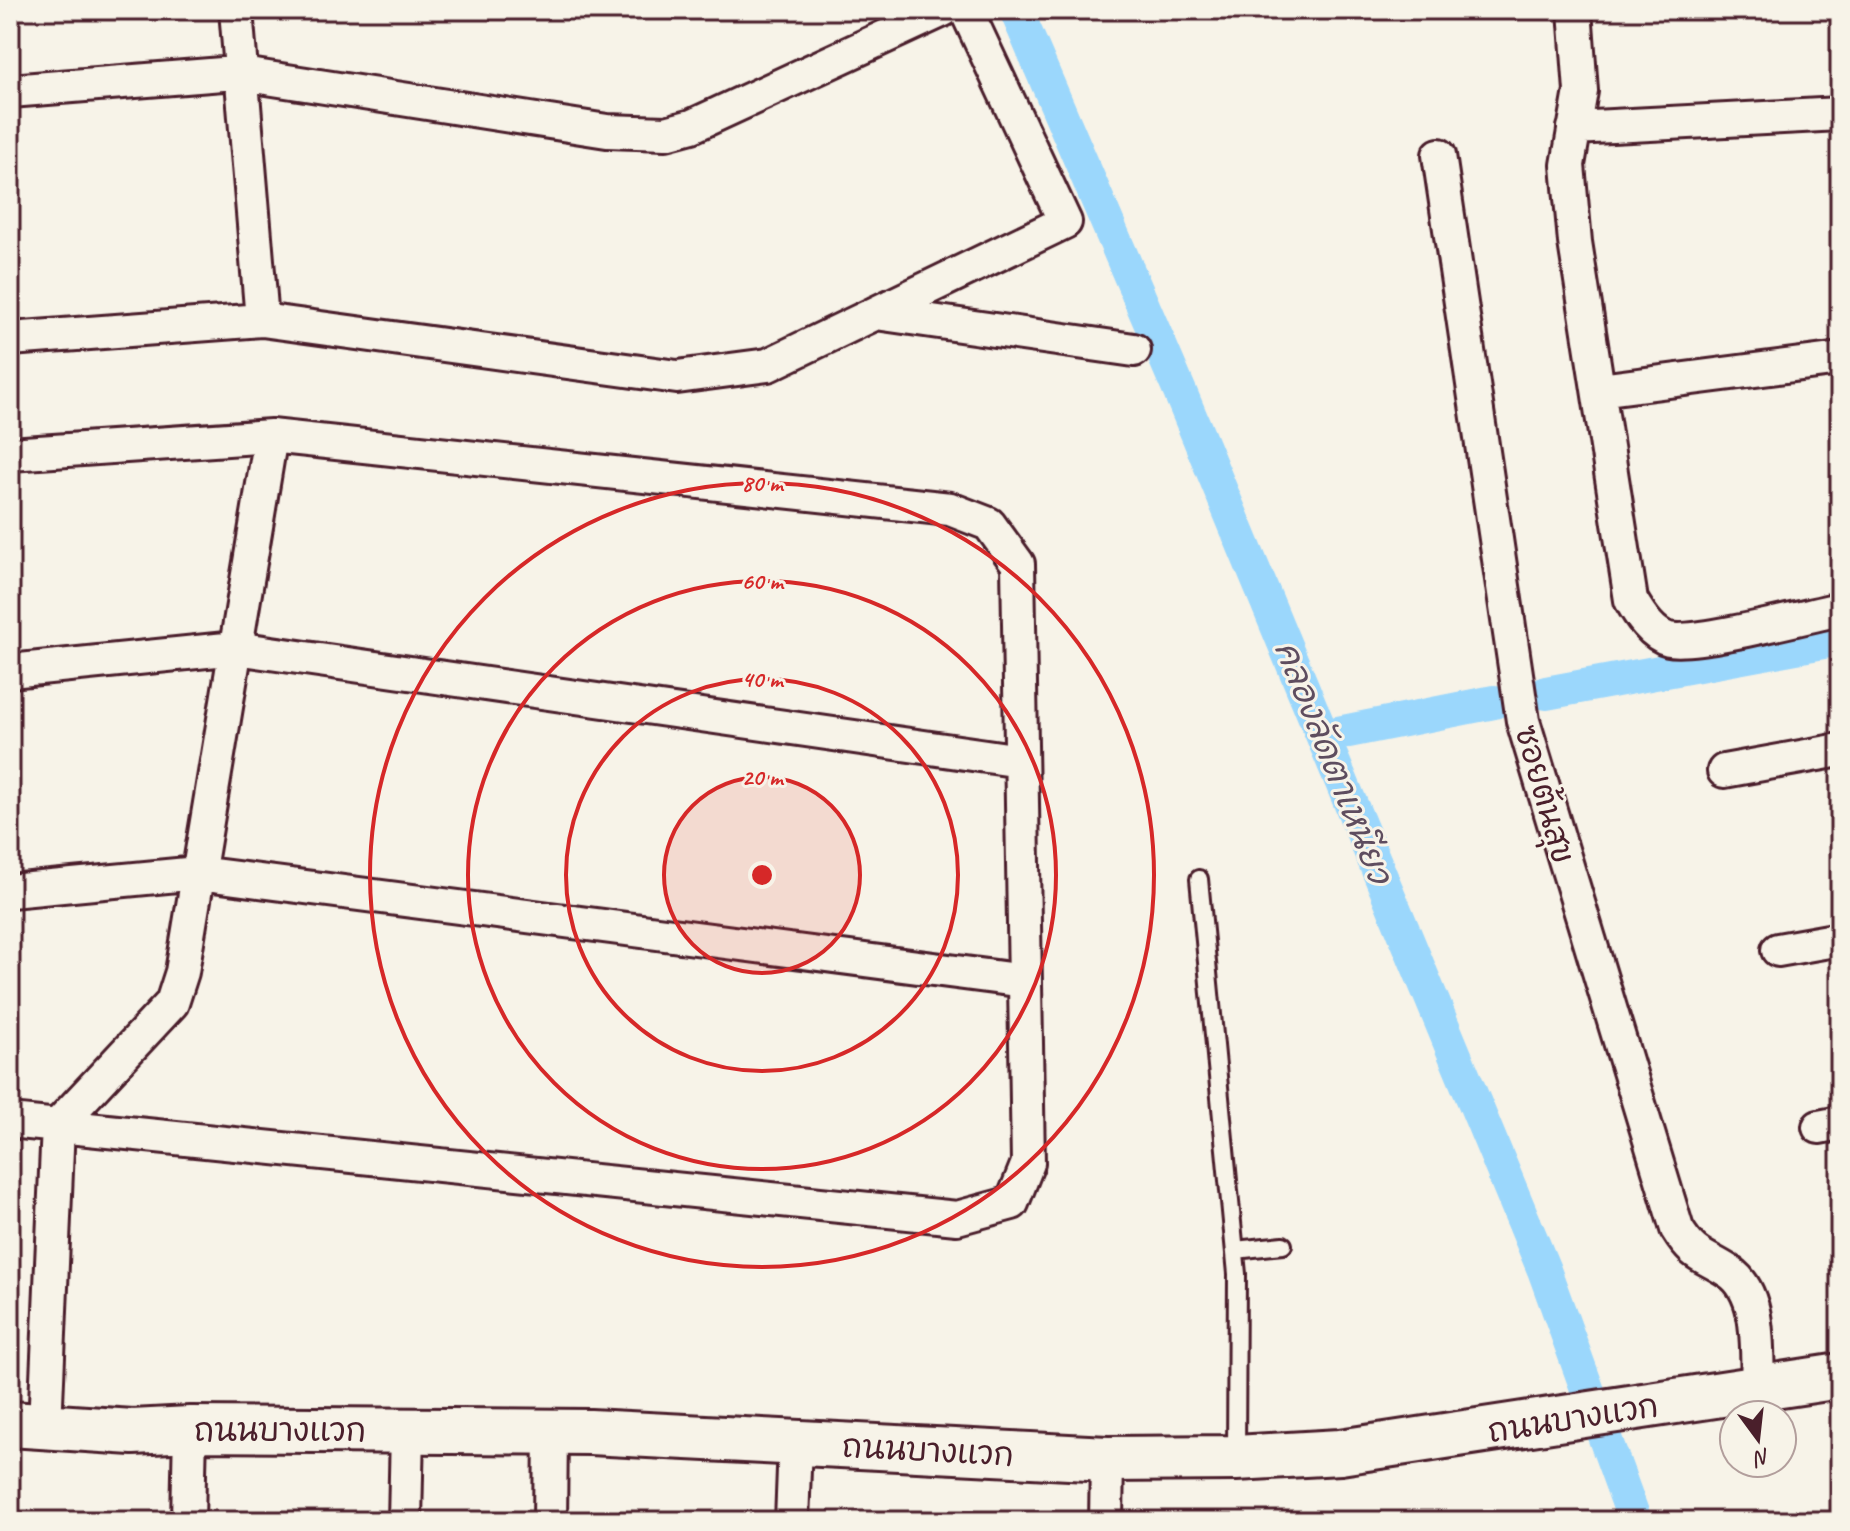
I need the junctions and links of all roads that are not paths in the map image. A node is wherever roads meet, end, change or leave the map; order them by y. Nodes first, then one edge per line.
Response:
1 (236, 10) edge
2 (943, 10) edge
3 (966, 10) edge
4 (1575, 10) edge
5 (241, 74) junction
6 (10, 91) edge
7 (1840, 114) edge
8 (1574, 128) junction
9 (1439, 155) dead end
10 (876, 313) junction
11 (262, 320) junction
12 (10, 339) edge
13 (1134, 350) dead end
14 (1840, 359) edge
15 (1599, 390) junction
16 (271, 436) junction
17 (10, 454) edge
18 (1840, 609) edge
19 (236, 648) junction
20 (10, 671) edge
21 (1840, 750) edge
22 (1021, 761) junction
23 (1724, 771) dead end
24 (198, 873) junction
25 (1199, 879) dead end
26 (10, 891) edge
27 (1840, 939) edge
28 (1778, 950) dead end
29 (1025, 981) junction
30 (10, 1121) edge
31 (58, 1125) junction
32 (1283, 1245) dead end
33 (1235, 1250) junction
34 (1840, 1376) edge
35 (1758, 1388) junction
36 (27, 1425) edge
37 (190, 1429) junction
38 (407, 1431) junction
39 (551, 1432) junction
40 (795, 1443) junction
41 (1236, 1458) junction
42 (1107, 1459) junction
43 (188, 1521) edge
44 (405, 1521) edge
45 (550, 1521) edge
46 (792, 1521) edge
47 (1106, 1521) edge

1 - 5 street
2 - 5 street
3 - 10 street
4 - 8 street
5 - 6 street
5 - 11 street
7 - 8 street
8 - 15 street
9 - 35 street, ซอยต้นสุข
10 - 11 street
10 - 13 street
11 - 12 street
14 - 15 street
15 - 18 street
16 - 17 street
16 - 19 street
16 - 22 street
19 - 20 street
19 - 22 street
19 - 24 street
21 - 23 street
22 - 29 street
24 - 26 street
24 - 29 street
24 - 31 street
25 - 33 lane
27 - 28 street
29 - 31 street
30 - 31 street
31 - 36 street
32 - 33 lane
33 - 41 lane
34 - 35 main road, ถนนบางแวก
35 - 41 main road, ถนนบางแวก
36 - 37 main road, ถนนบางแวก
37 - 38 main road, ถนนบางแวก
37 - 43 street
38 - 39 main road, ถนนบางแวก
38 - 44 street
39 - 40 main road, ถนนบางแวก
39 - 45 street
40 - 42 main road, ถนนบางแวก
40 - 46 street
41 - 42 main road, ถนนบางแวก
42 - 47 street

